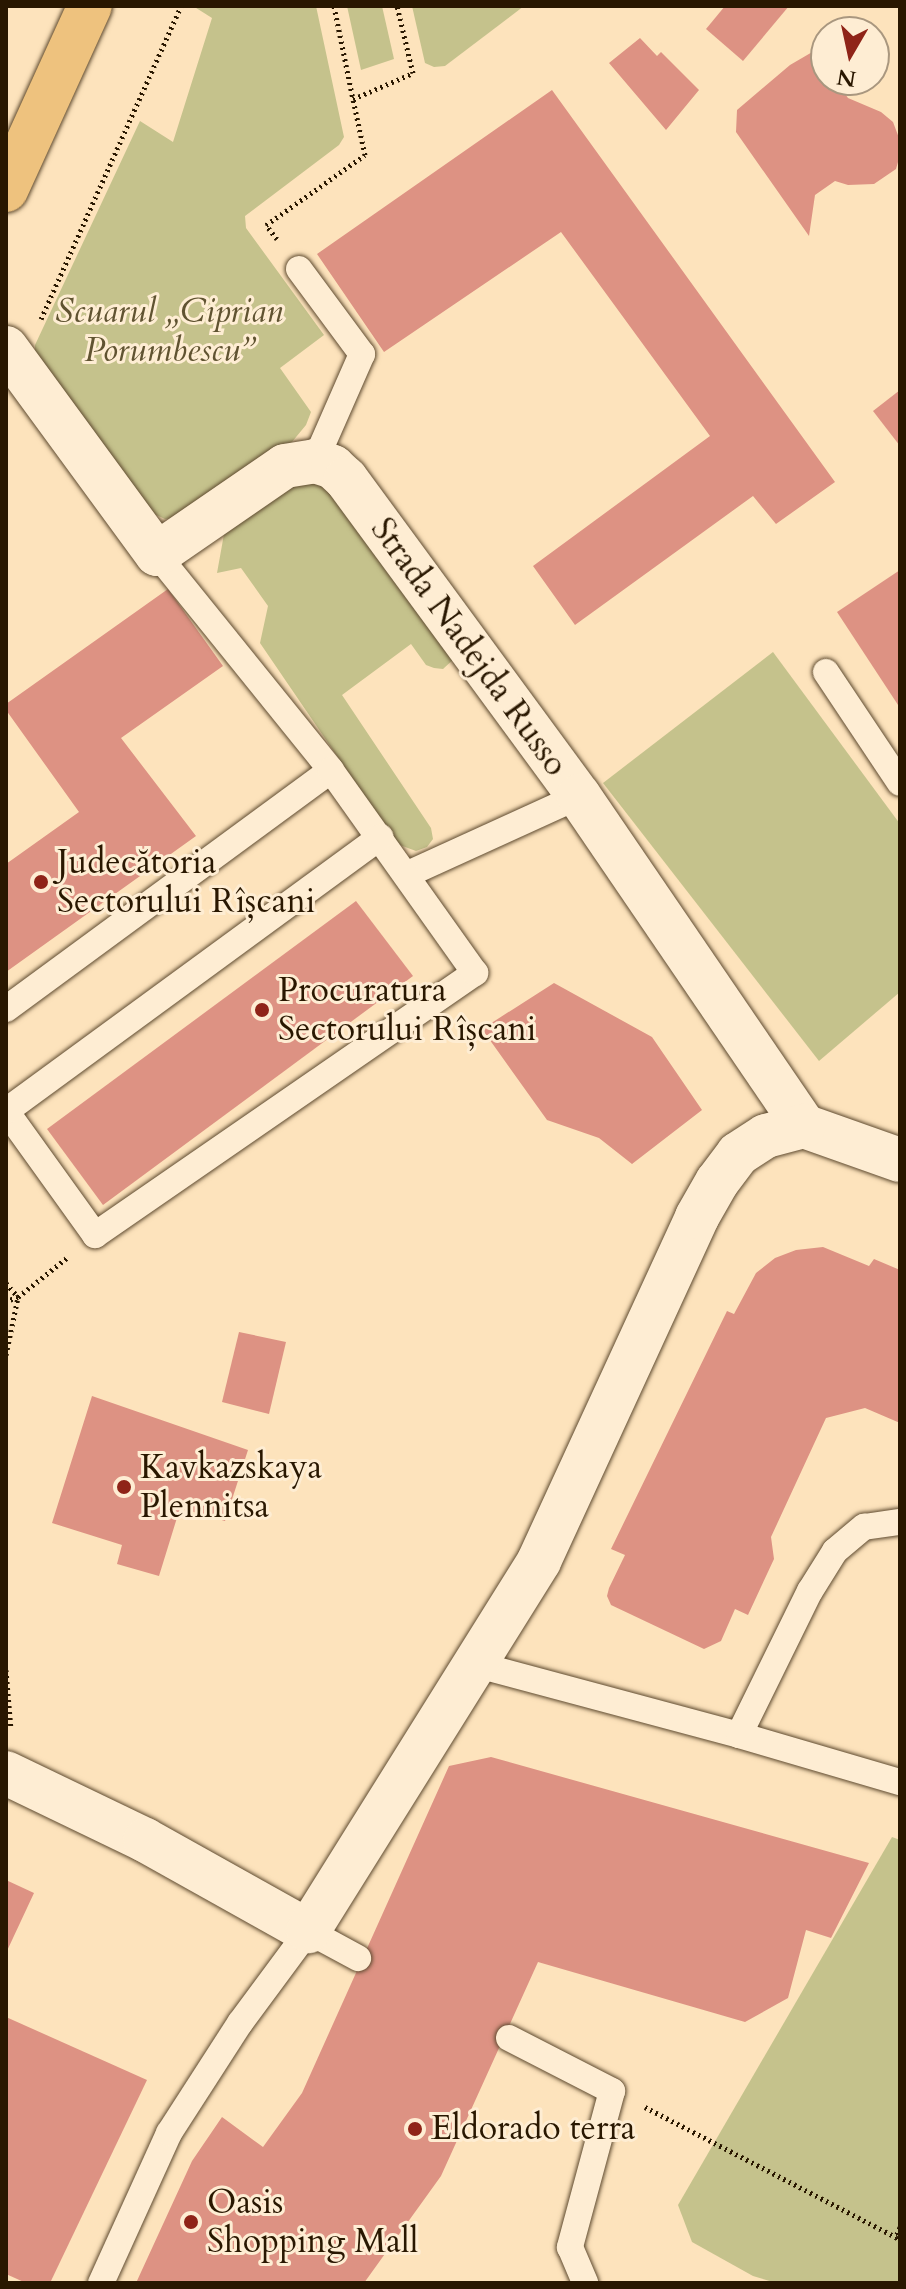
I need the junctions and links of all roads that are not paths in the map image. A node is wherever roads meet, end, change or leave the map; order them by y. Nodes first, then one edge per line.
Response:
1 (90, 6) edge
2 (6, 190) edge
3 (299, 269) road end
4 (13, 358) edge
5 (315, 461) junction
6 (157, 554) junction
7 (826, 672) dead end
8 (331, 770) junction
9 (900, 783) edge
10 (579, 796) junction
11 (381, 837) junction
12 (408, 874) junction
13 (6, 1009) edge
14 (6, 1111) edge
15 (804, 1126) junction
16 (899, 1156) edge
17 (900, 1522) edge
18 (478, 1665) junction
19 (739, 1735) junction
20 (6, 1773) edge
21 (900, 1782) edge
22 (308, 1931) junction
23 (358, 1958) dead end
24 (509, 2038) dead end
25 (101, 2283) edge
26 (585, 2283) edge

1 - 2 main road
3 - 5 lane
4 - 6 street
5 - 6 street
5 - 10 street, Strada Nadejda Russo
6 - 8 lane
7 - 9 lane
8 - 11 lane
8 - 13 lane
10 - 12 lane
10 - 15 street, Strada Nadejda Russo
11 - 12 lane
11 - 14 lane
12 - 14 lane
15 - 16 street
15 - 18 street
17 - 19 lane
18 - 19 lane
18 - 22 street
19 - 21 lane
20 - 22 street
22 - 23 lane
22 - 25 lane
24 - 26 lane

